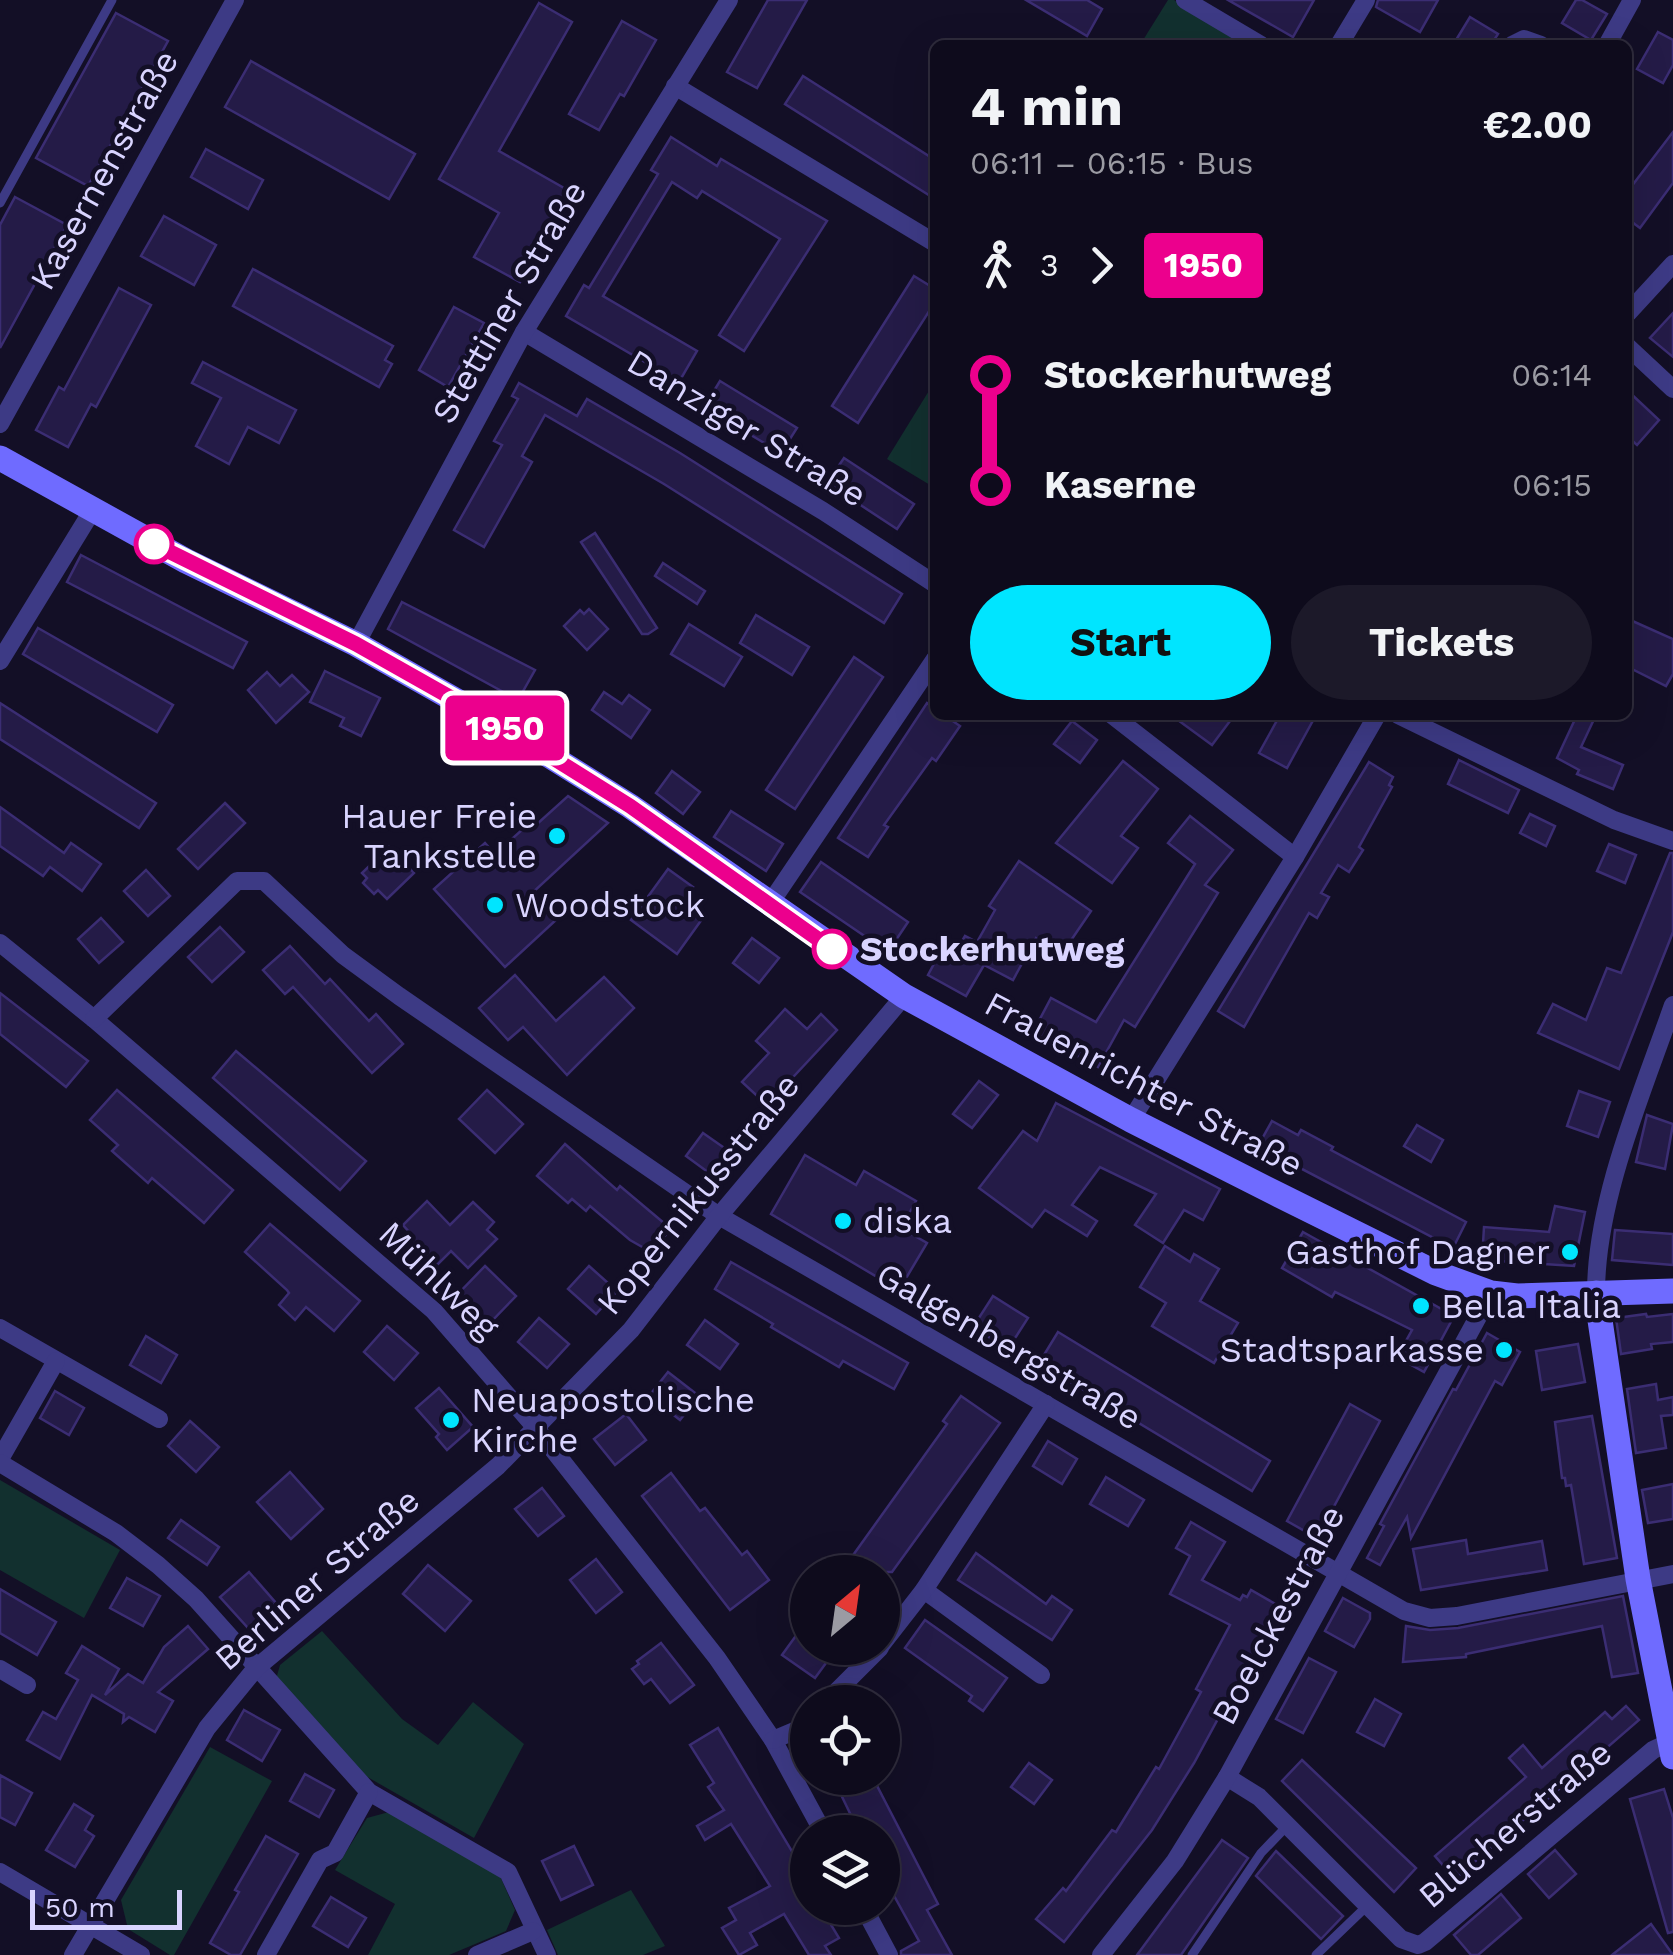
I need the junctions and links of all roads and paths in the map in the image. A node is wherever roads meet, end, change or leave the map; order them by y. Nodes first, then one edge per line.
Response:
1 (112, 0) edge
2 (234, 0) edge
3 (730, 0) edge
4 (1186, 0) edge
5 (1366, 0) edge
6 (1632, 0) edge
7 (1253, 40) edge
8 (1342, 40) edge
9 (1610, 40) edge
10 (676, 86) junction
11 (0, 203) edge
12 (930, 240) edge
13 (1673, 264) edge
14 (1632, 309) edge
15 (524, 332) junction
16 (1632, 351) edge
17 (1673, 389) edge
18 (0, 424) edge
19 (0, 458) edge
20 (92, 511) junction
21 (930, 581) edge
22 (356, 644) junction
23 (0, 662) edge
24 (930, 666) edge
25 (1118, 720) edge
26 (1375, 720) edge
27 (1408, 720) edge
28 (1673, 841) edge
29 (1295, 857) junction
30 (769, 905) junction
31 (0, 943) edge
32 (904, 996) junction
33 (1673, 1005) edge
34 (94, 1019) junction
35 (1130, 1120) junction
36 (719, 1216) junction
37 (1673, 1291) edge
38 (1491, 1293) junction
39 (1596, 1293) junction
40 (0, 1328) edge
41 (56, 1360) junction
42 (1046, 1404) junction
43 (158, 1420) dead end
44 (536, 1428) junction
45 (0, 1461) edge
46 (1336, 1574) junction
47 (1673, 1574) edge
48 (1638, 1579) junction
49 (924, 1590) junction
50 (900, 1621) edge
51 (862, 1665) edge
52 (256, 1668) junction
53 (0, 1669) edge
54 (1041, 1675) dead end
55 (28, 1685) dead end
56 (843, 1685) edge
57 (790, 1733) edge
58 (772, 1740) junction
59 (1671, 1750) edge
60 (1227, 1777) junction
61 (369, 1792) junction
62 (814, 1815) edge
63 (1288, 1825) junction
64 (0, 1872) edge
65 (1366, 1907) junction
66 (90, 1925) junction
67 (873, 1925) edge
68 (533, 1931) junction
69 (73, 1955) edge
70 (141, 1955) edge
71 (266, 1955) edge
72 (478, 1955) edge
73 (546, 1955) edge
74 (890, 1955) edge
75 (1101, 1955) edge
76 (1192, 1955) edge
77 (1316, 1955) edge

1 - 11 lane
2 - 18 street, Kasernenstraße
3 - 10 street, Stettiner Straße
4 - 7 street
5 - 8 street
6 - 9 street
10 - 12 street
10 - 15 street, Stettiner Straße
13 - 14 street
15 - 21 street, Danziger Straße
15 - 22 street, Stettiner Straße
16 - 17 street
19 - 20 main road, Frauenrichter Straße
20 - 22 main road, Frauenrichter Straße
20 - 23 street
22 - 30 main road, Frauenrichter Straße
24 - 30 street
25 - 29 street
26 - 29 street
27 - 28 street
29 - 35 street
30 - 32 main road, Frauenrichter Straße
31 - 34 street, Mühlweg
32 - 35 main road, Frauenrichter Straße
32 - 36 street, Kopernikusstraße
33 - 39 street
34 - 36 street, Galgenbergstraße
34 - 44 street, Mühlweg
35 - 38 main road, Frauenrichter Straße
36 - 42 street, Galgenbergstraße
36 - 44 street, Kopernikusstraße
37 - 39 main road, Frauenrichter Straße
38 - 39 main road, Frauenrichter Straße
38 - 46 street, Boelckestraße
39 - 48 main road
40 - 41 street
41 - 43 street
41 - 45 street
42 - 46 street, Galgenbergstraße
42 - 49 street
44 - 52 street, Berliner Straße
44 - 58 street, Mühlweg
45 - 52 street
46 - 48 street, Galgenbergstraße
46 - 60 street, Boelckestraße
47 - 48 street, Galgenbergstraße
48 - 59 main road
49 - 50 street
49 - 54 street
51 - 56 street
52 - 61 street
52 - 66 street, Berliner Straße
53 - 55 street
57 - 58 street
58 - 62 street, Mühlweg
59 - 65 street, Blücherstraße
60 - 63 street, Blücherstraße
60 - 75 street, Boelckestraße
61 - 68 street
61 - 71 street
63 - 65 street, Blücherstraße
63 - 76 lane
64 - 66 street
65 - 77 lane
66 - 69 street, Berliner Straße
66 - 70 street
67 - 74 street
68 - 72 street
68 - 73 street

